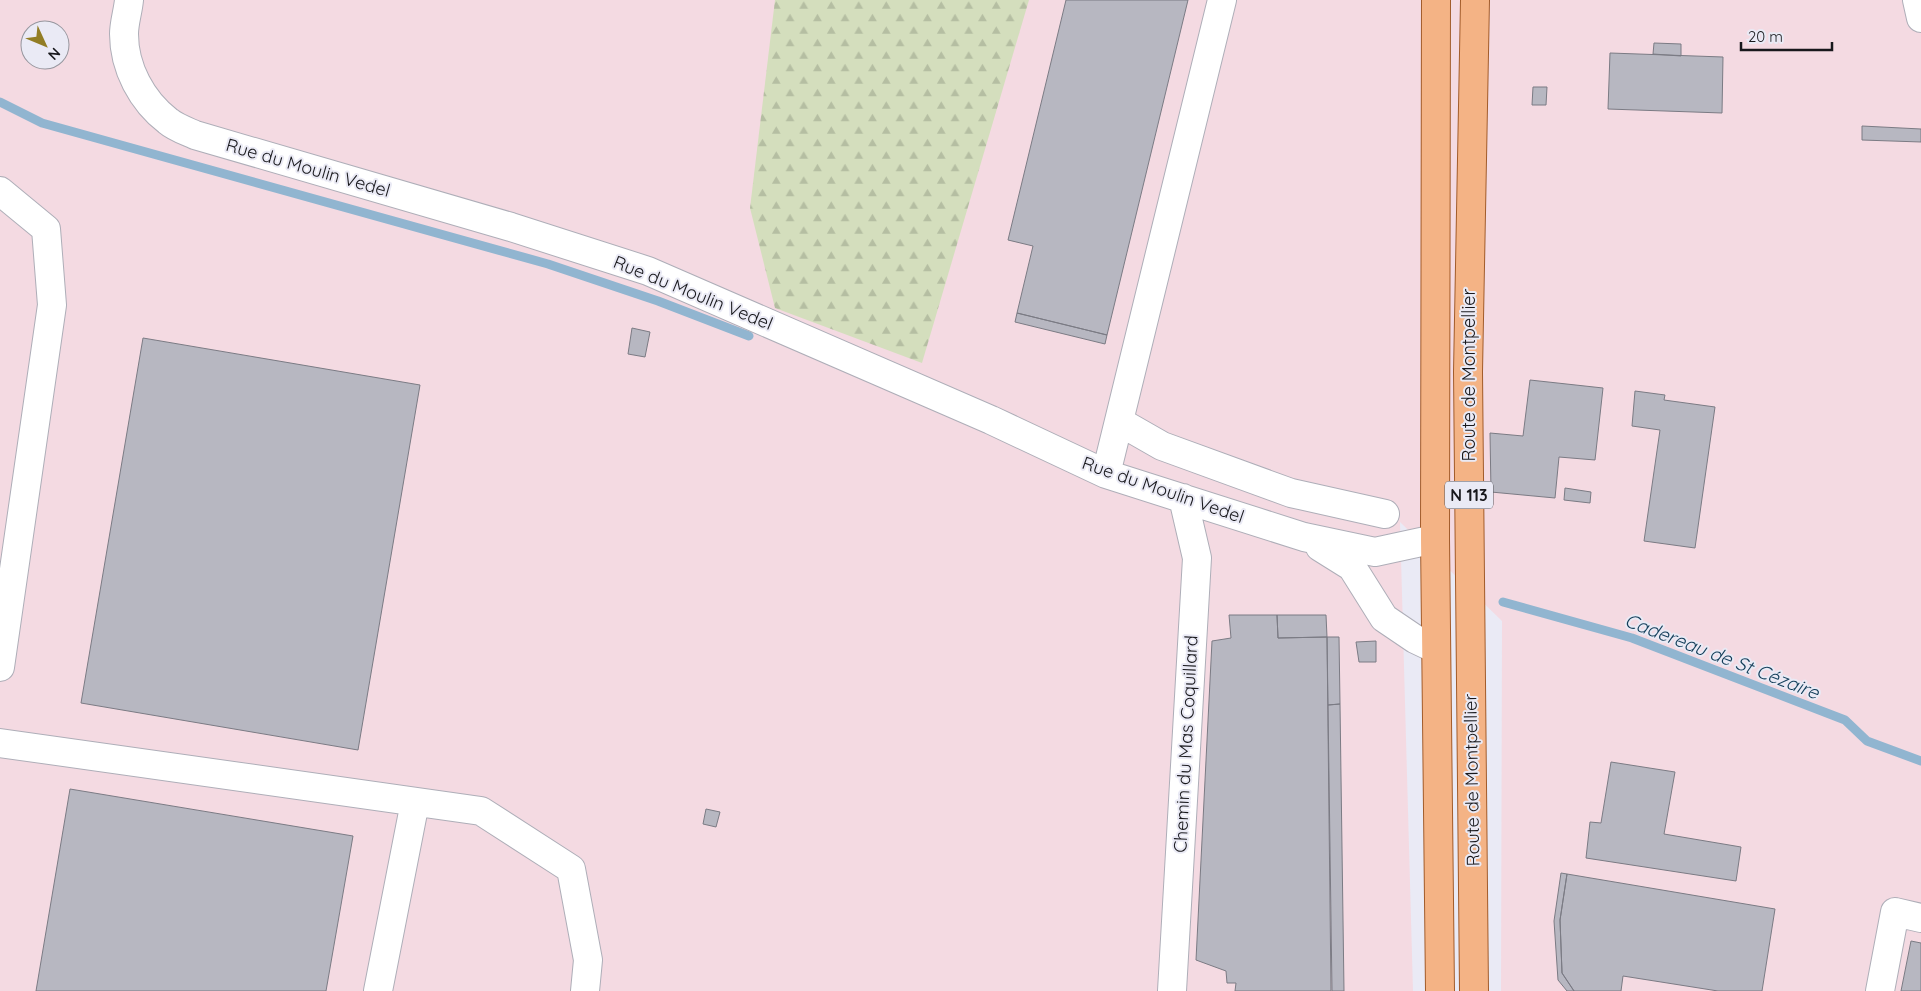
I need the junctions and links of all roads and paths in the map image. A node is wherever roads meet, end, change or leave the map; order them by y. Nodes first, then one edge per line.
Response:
1 (129, 0) edge
2 (1222, 0) edge
3 (1436, 0) edge
4 (1475, 0) edge
5 (1917, 0) edge
6 (1921, 18) edge
7 (0, 191) edge
8 (1120, 422) junction
9 (1106, 474) junction
10 (1184, 498) junction
11 (1385, 514) dead end
12 (1304, 537) junction
13 (1435, 539) junction
14 (1436, 649) junction
15 (0, 667) edge
16 (0, 743) edge
17 (415, 802) junction
18 (1921, 918) edge
19 (378, 991) edge
20 (585, 991) edge
21 (1172, 991) edge
22 (1440, 991) edge
23 (1474, 991) edge
24 (1880, 991) edge

1 - 9 street, Rue du Moulin Vedel
2 - 8 street
3 - 13 main road, Route de Montpellier / N 113
4 - 23 main road, Route de Montpellier / N 113
5 - 6 street
7 - 15 street
8 - 9 street
8 - 11 street
9 - 10 street, Rue du Moulin Vedel
10 - 12 street, Rue du Moulin Vedel
10 - 21 street, Chemin du Mas Coquillard
12 - 13 street, Rue du Moulin Vedel
12 - 14 street, Rue du Moulin Vedel
13 - 14 main road, Route de Montpellier / N 113
14 - 22 main road, Route de Montpellier / N 113
16 - 17 street
17 - 19 street
17 - 20 street
18 - 24 street

